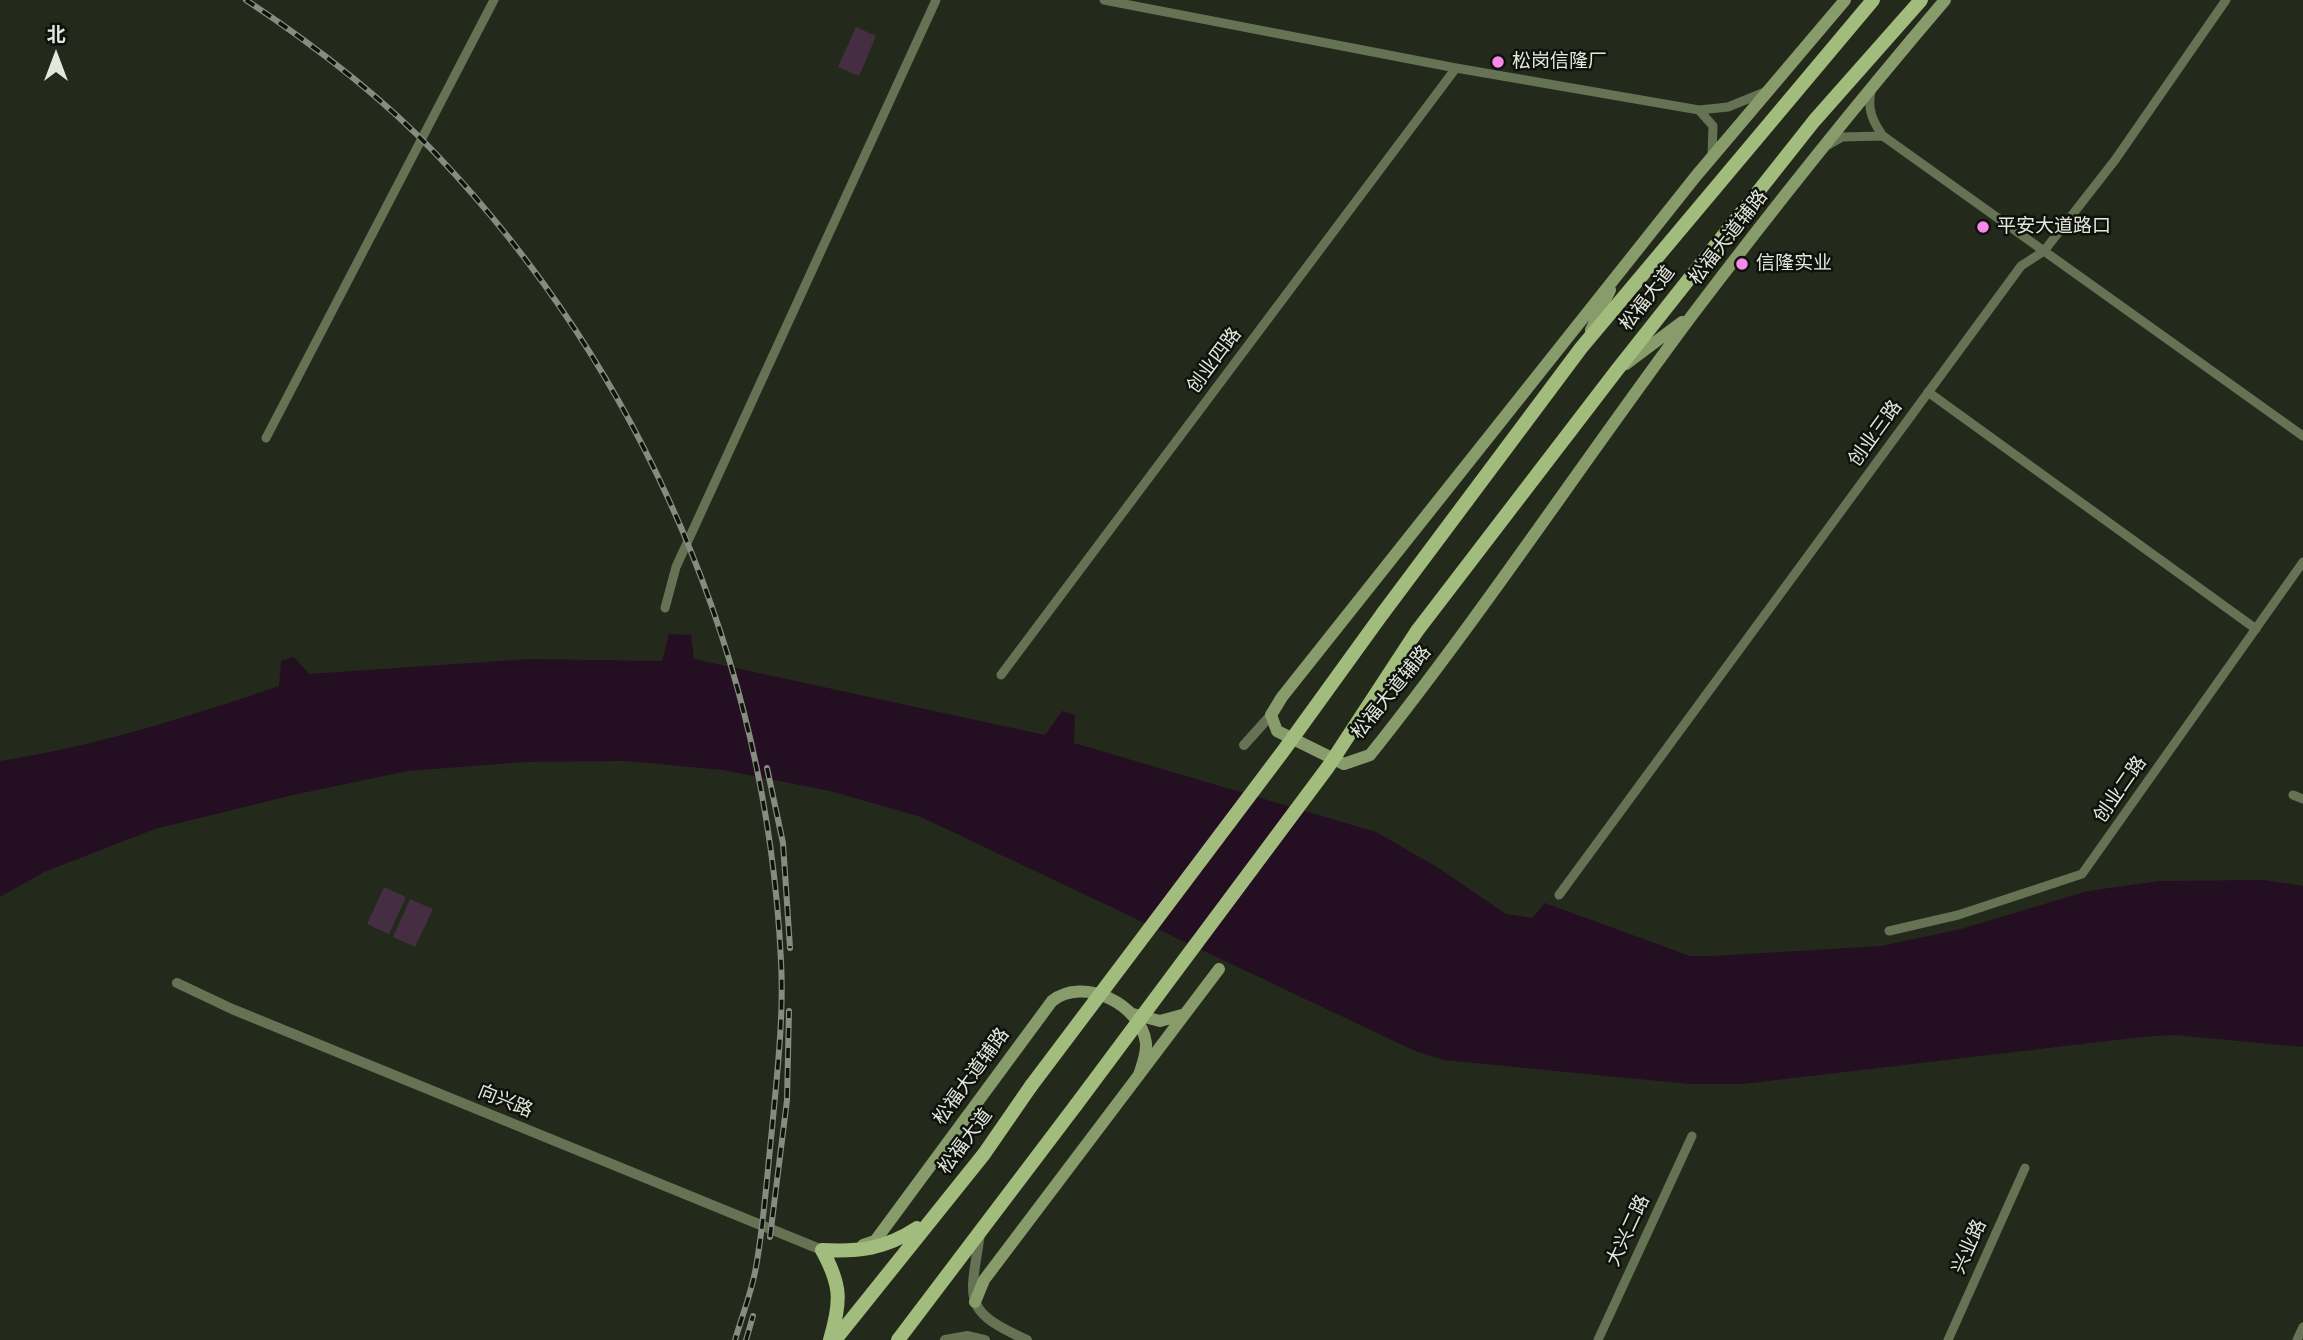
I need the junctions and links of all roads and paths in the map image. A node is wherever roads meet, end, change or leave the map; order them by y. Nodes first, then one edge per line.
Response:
1 (494, 0) edge
2 (936, 0) edge
3 (1104, 0) edge
4 (1845, 0) edge
5 (1873, 0) edge
6 (1921, 0) edge
7 (1945, 0) edge
8 (2226, 0) edge
9 (1455, 68) junction
10 (1872, 85) junction
11 (1766, 91) junction
12 (1699, 110) junction
13 (1883, 136) junction
14 (1824, 148) junction
15 (1712, 156) junction
16 (2044, 251) junction
17 (1619, 271) junction
18 (1694, 313) junction
19 (1581, 348) junction
20 (1617, 370) junction
21 (1928, 392) junction
22 (2303, 436) edge
23 (266, 438) dead end
24 (2303, 562) edge
25 (665, 608) dead end
26 (2256, 629) junction
27 (1001, 675) dead end
28 (1271, 715) junction
29 (1244, 745) dead end
30 (1559, 895) dead end
31 (1889, 931) dead end
32 (1219, 969) dead end
33 (177, 983) dead end
34 (1124, 1008) junction
35 (1185, 1013) junction
36 (1139, 1075) junction
37 (1692, 1136) dead end
38 (2025, 1168) dead end
39 (930, 1219) junction
40 (980, 1233) junction
41 (822, 1250) junction
42 (846, 1251) junction
43 (975, 1302) junction
44 (2303, 1327) edge
45 (830, 1340) edge
46 (835, 1340) edge
47 (898, 1340) edge
48 (945, 1340) edge
49 (985, 1340) edge
50 (1027, 1340) edge
51 (1598, 1340) edge
52 (1948, 1340) edge
53 (2297, 1340) edge

1 - 23 street
2 - 25 street
3 - 9 street
4 - 11 main road
5 - 19 main road, 松福大道
6 - 20 main road, 松福大道
7 - 10 main road, 松福大道辅路
8 - 16 street, 创业三路
9 - 12 street
9 - 27 street, 创业四路
10 - 13 street
10 - 14 main road, 松福大道辅路
11 - 12 street
11 - 15 main road
12 - 15 street
13 - 14 street
13 - 16 street
14 - 18 main road, 松福大道辅路
15 - 17 main road
16 - 21 street, 创业三路
16 - 22 street
17 - 19 main road
17 - 28 main road
18 - 20 main road
18 - 28 main road, 松福大道辅路
19 - 39 main road, 松福大道, bridge
20 - 40 main road, 松福大道, bridge
21 - 26 street
21 - 30 street, 创业三路
24 - 26 street, 创业二路
26 - 31 street, 创业二路
28 - 29 street
32 - 35 main road, 松福大道辅路
33 - 41 street, 向兴路
34 - 35 main road
34 - 36 main road, 松福大道辅路
34 - 42 main road, 松福大道辅路
35 - 36 main road, 松福大道辅路
36 - 43 main road, 松福大道辅路
37 - 51 street, 大兴二路
38 - 52 street, 兴业路
39 - 42 main road, 松福大道
39 - 46 main road, 松福大道
40 - 43 street
40 - 47 main road, 松福大道
41 - 42 main road, 松福大道
41 - 45 main road
43 - 50 street
44 - 53 street
48 - 49 street

